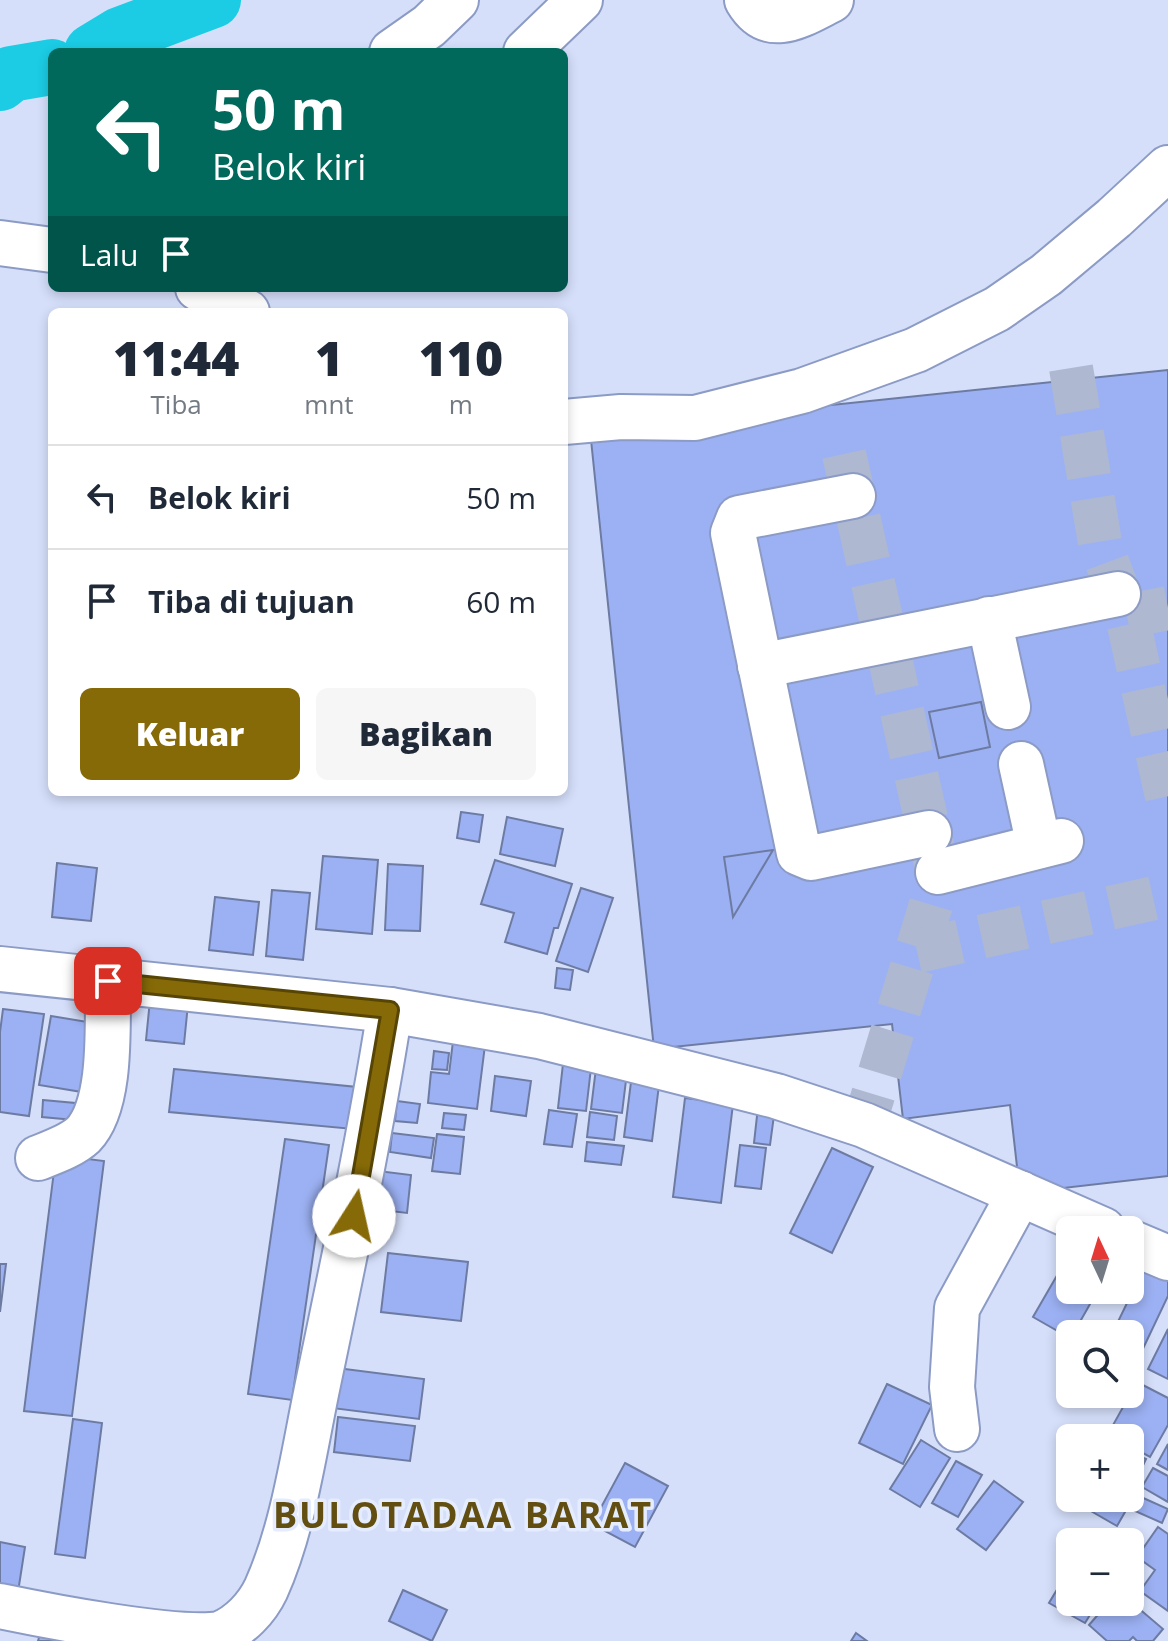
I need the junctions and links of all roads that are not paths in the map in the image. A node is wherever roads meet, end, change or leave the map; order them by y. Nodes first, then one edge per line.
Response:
1 (456, 0) edge
2 (580, 0) edge
3 (747, 0) edge
4 (831, 0) edge
5 (398, 48) edge
6 (530, 48) edge
7 (1168, 168) edge
8 (0, 243) edge
9 (48, 249) edge
10 (206, 292) edge
11 (265, 292) edge
12 (240, 308) edge
13 (251, 308) edge
14 (568, 422) edge
15 (853, 496) dead end
16 (1118, 594) tunnel mouth
17 (989, 619) junction
18 (760, 666) junction
19 (1008, 707) dead end
20 (1021, 764) dead end
21 (0, 969) edge
22 (108, 981) junction
23 (390, 1010) junction
24 (38, 1158) dead end
25 (1020, 1193) junction
26 (1072, 1216) edge
27 (1144, 1248) edge
28 (1168, 1258) edge
29 (957, 1429) dead end
30 (0, 1606) edge
31 (229, 1638) edge

1 - 5 street
2 - 6 street
3 - 4 street
7 - 14 street
8 - 9 street
10 - 12 street
11 - 13 street
15 - 18 street
16 - 17 street
17 - 18 street
17 - 19 street
18 - 20 street
21 - 22 street
22 - 23 street
22 - 24 street
23 - 25 street
23 - 31 street
25 - 26 street
25 - 29 street
27 - 28 street
30 - 31 street

